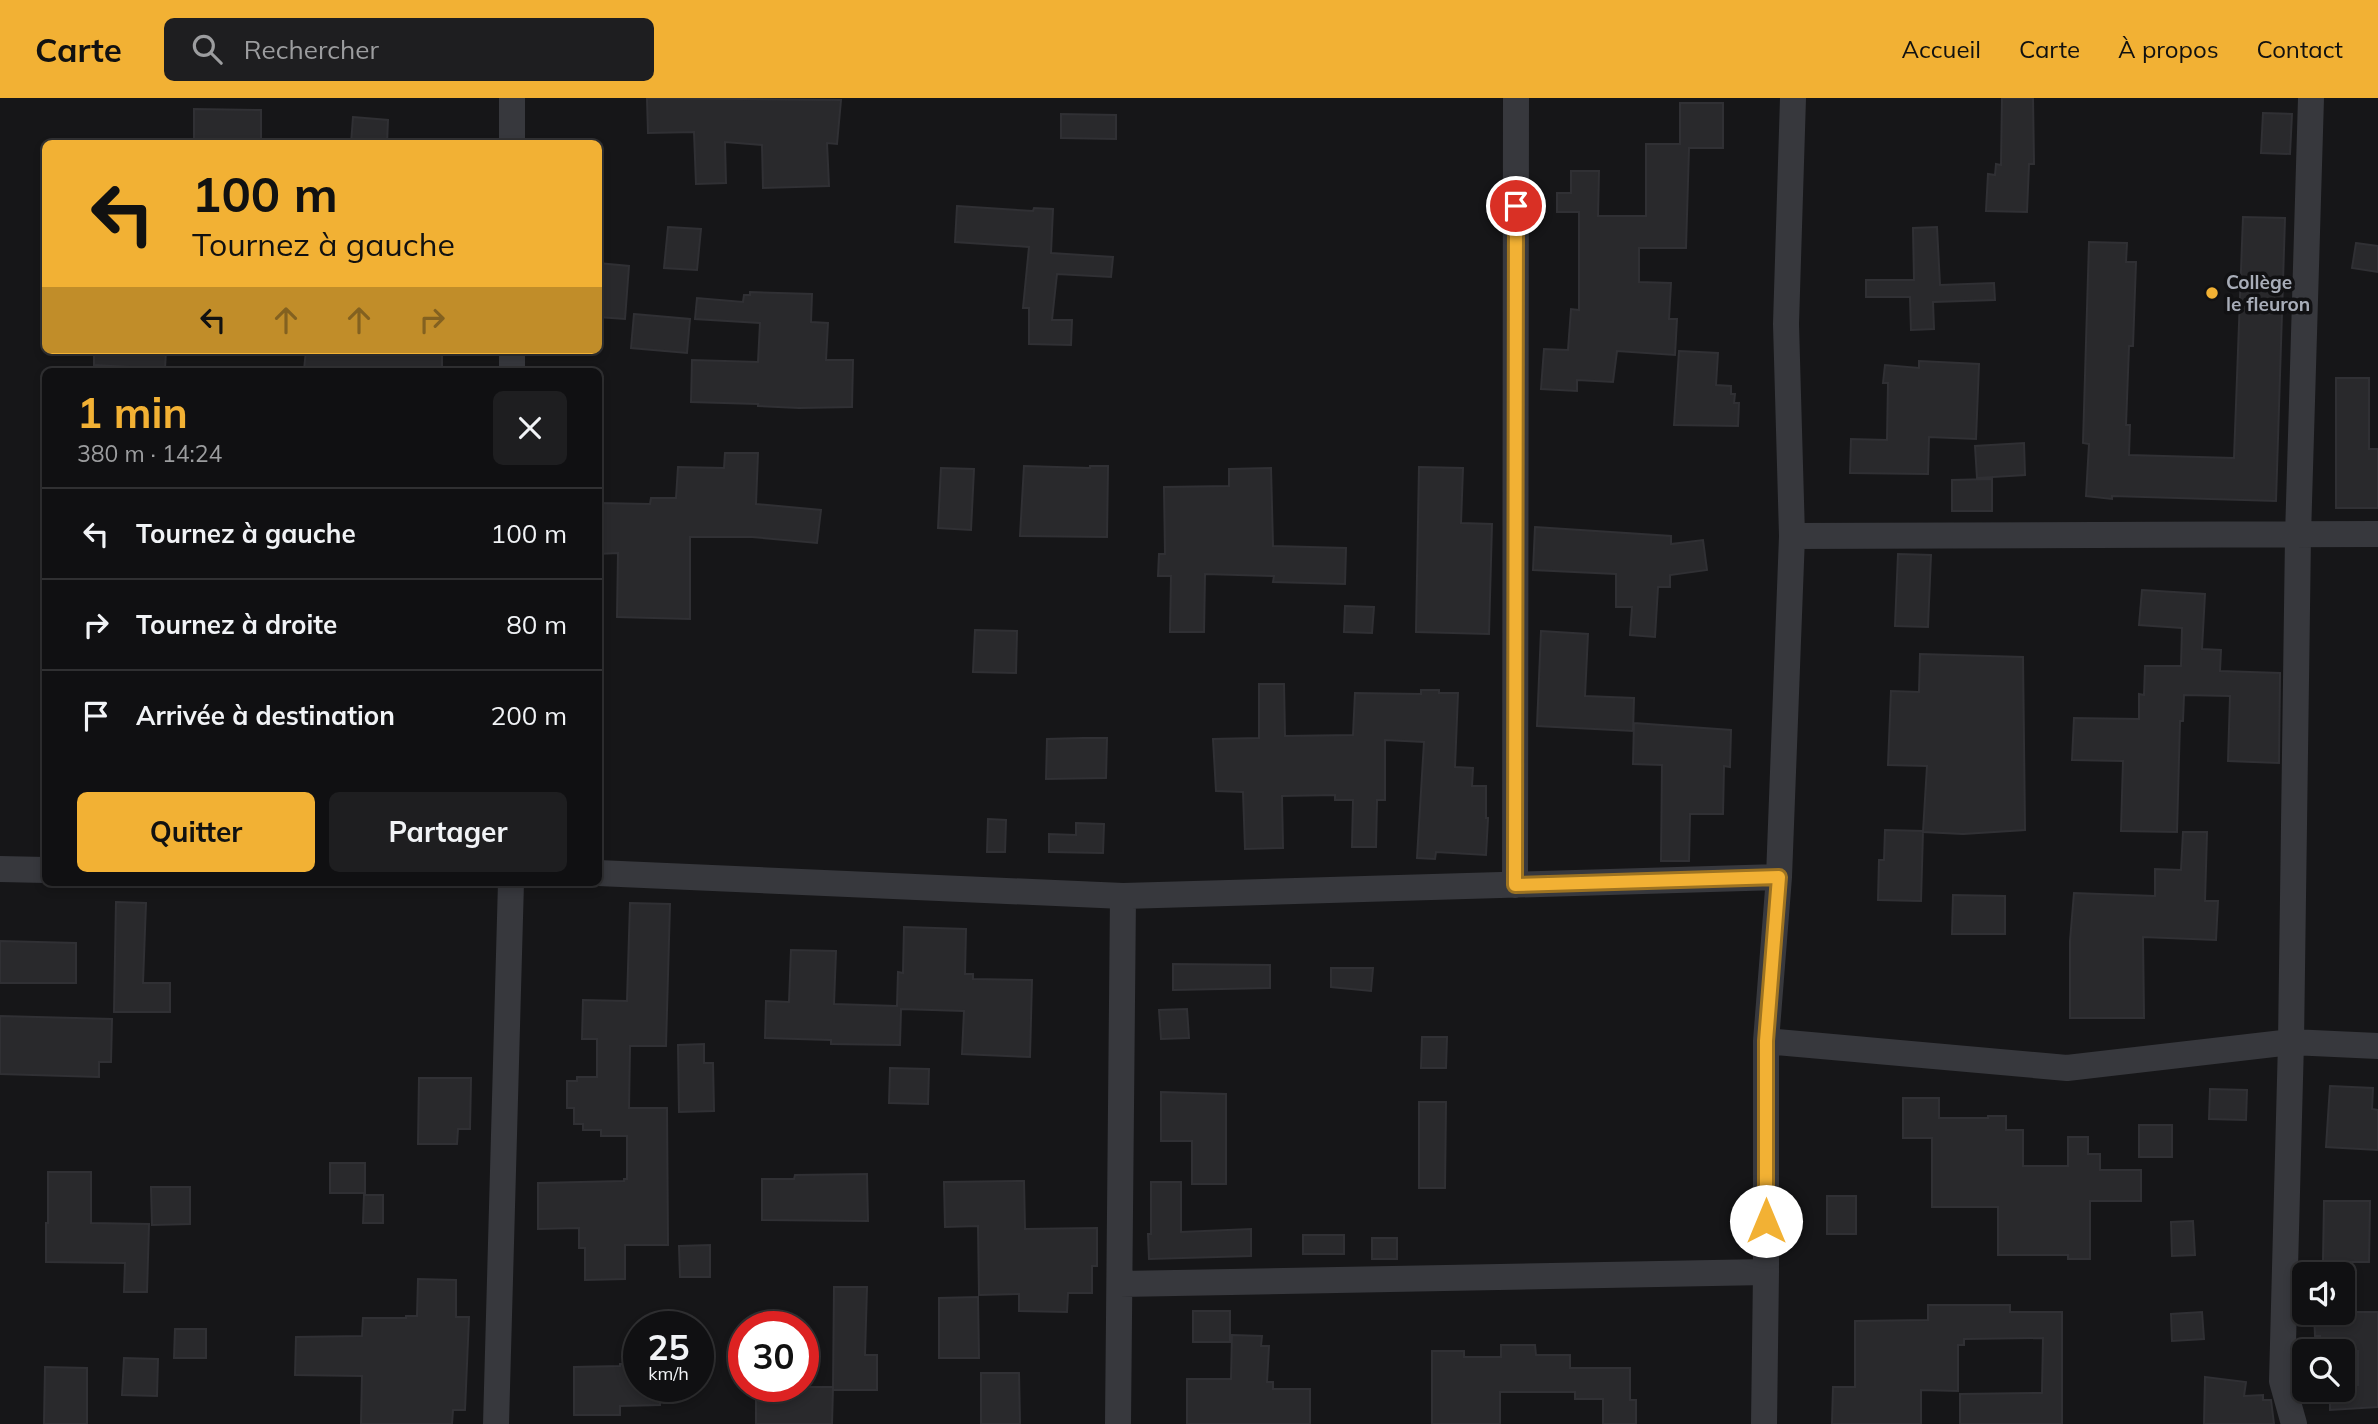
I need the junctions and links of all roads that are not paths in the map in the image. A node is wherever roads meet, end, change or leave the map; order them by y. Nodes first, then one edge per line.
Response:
1 (512, 98) edge
2 (1516, 98) edge
3 (1793, 98) edge
4 (2311, 98) edge
5 (512, 140) edge
6 (2378, 534) edge
7 (1792, 536) junction
8 (2298, 536) junction
9 (0, 869) edge
10 (42, 870) edge
11 (602, 873) edge
12 (1779, 877) junction
13 (1515, 885) junction
14 (512, 886) edge
15 (1123, 897) junction
16 (1766, 1041) junction
17 (2291, 1042) junction
18 (2378, 1046) edge
19 (1766, 1272) junction
20 (1120, 1284) junction
21 (496, 1424) edge
22 (1118, 1424) edge
23 (1764, 1424) edge
24 (2294, 1424) edge

1 - 5 street
2 - 13 street
3 - 7 street
4 - 8 street
6 - 8 street
7 - 8 street
7 - 12 street
8 - 17 street
9 - 10 street
11 - 15 street
12 - 13 street
12 - 16 street
13 - 15 street
14 - 21 street
15 - 20 street
16 - 17 street
16 - 19 street
17 - 18 street
17 - 24 street
19 - 20 street
19 - 23 street
20 - 22 street

